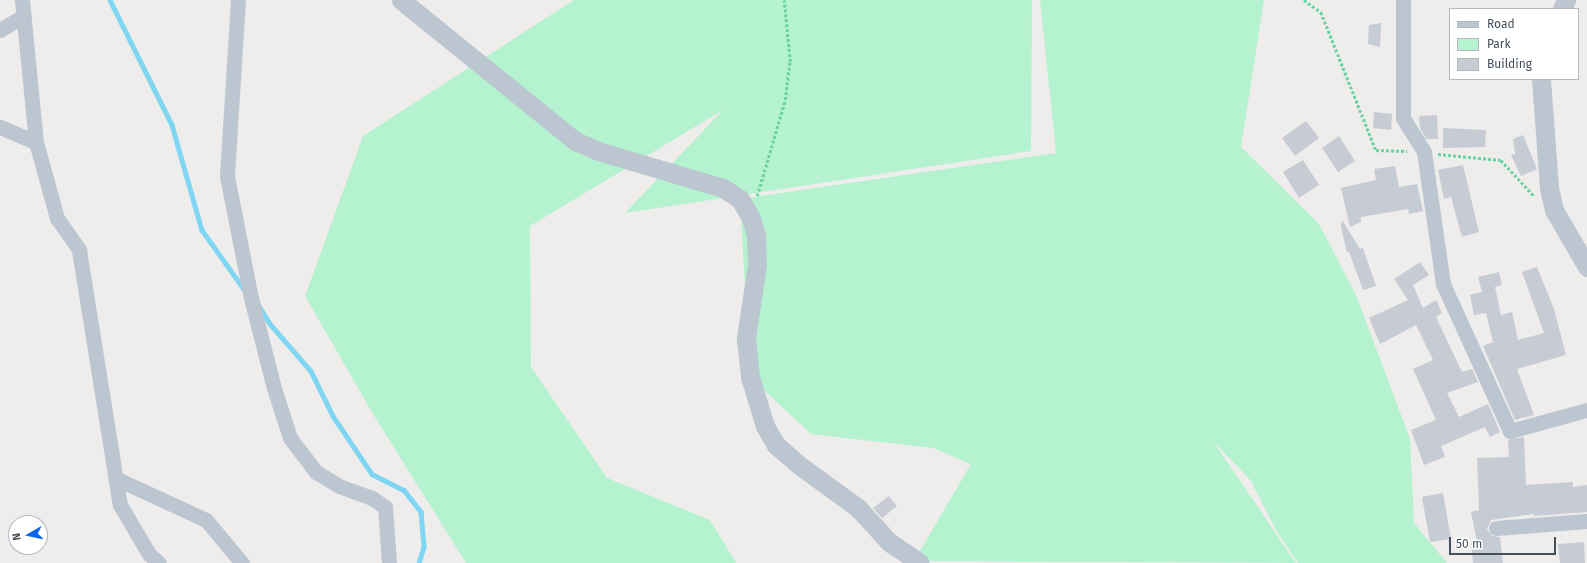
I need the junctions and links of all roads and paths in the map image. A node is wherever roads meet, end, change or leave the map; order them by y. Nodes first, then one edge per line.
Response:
1 (22, 0) edge
2 (238, 0) edge
3 (401, 0) edge
4 (784, 0) edge
5 (1304, 0) edge
6 (1403, 0) edge
7 (22, 17) junction
8 (0, 30) edge
9 (1541, 80) edge
10 (0, 127) edge
11 (36, 142) junction
12 (1424, 152) junction
13 (1538, 200) dead end
14 (751, 218) junction
15 (1587, 267) edge
16 (1587, 410) edge
17 (117, 479) junction
18 (1587, 521) edge
19 (1496, 528) dead end
20 (159, 563) edge
21 (242, 563) edge
22 (389, 563) edge
23 (920, 563) edge

1 - 7 street
2 - 22 street
3 - 14 street
4 - 14 path
5 - 12 path
6 - 12 street
7 - 8 street
7 - 11 street
9 - 15 street
10 - 11 street
11 - 17 street
12 - 13 path
12 - 16 street
14 - 23 street
17 - 20 street
17 - 21 street
18 - 19 street

